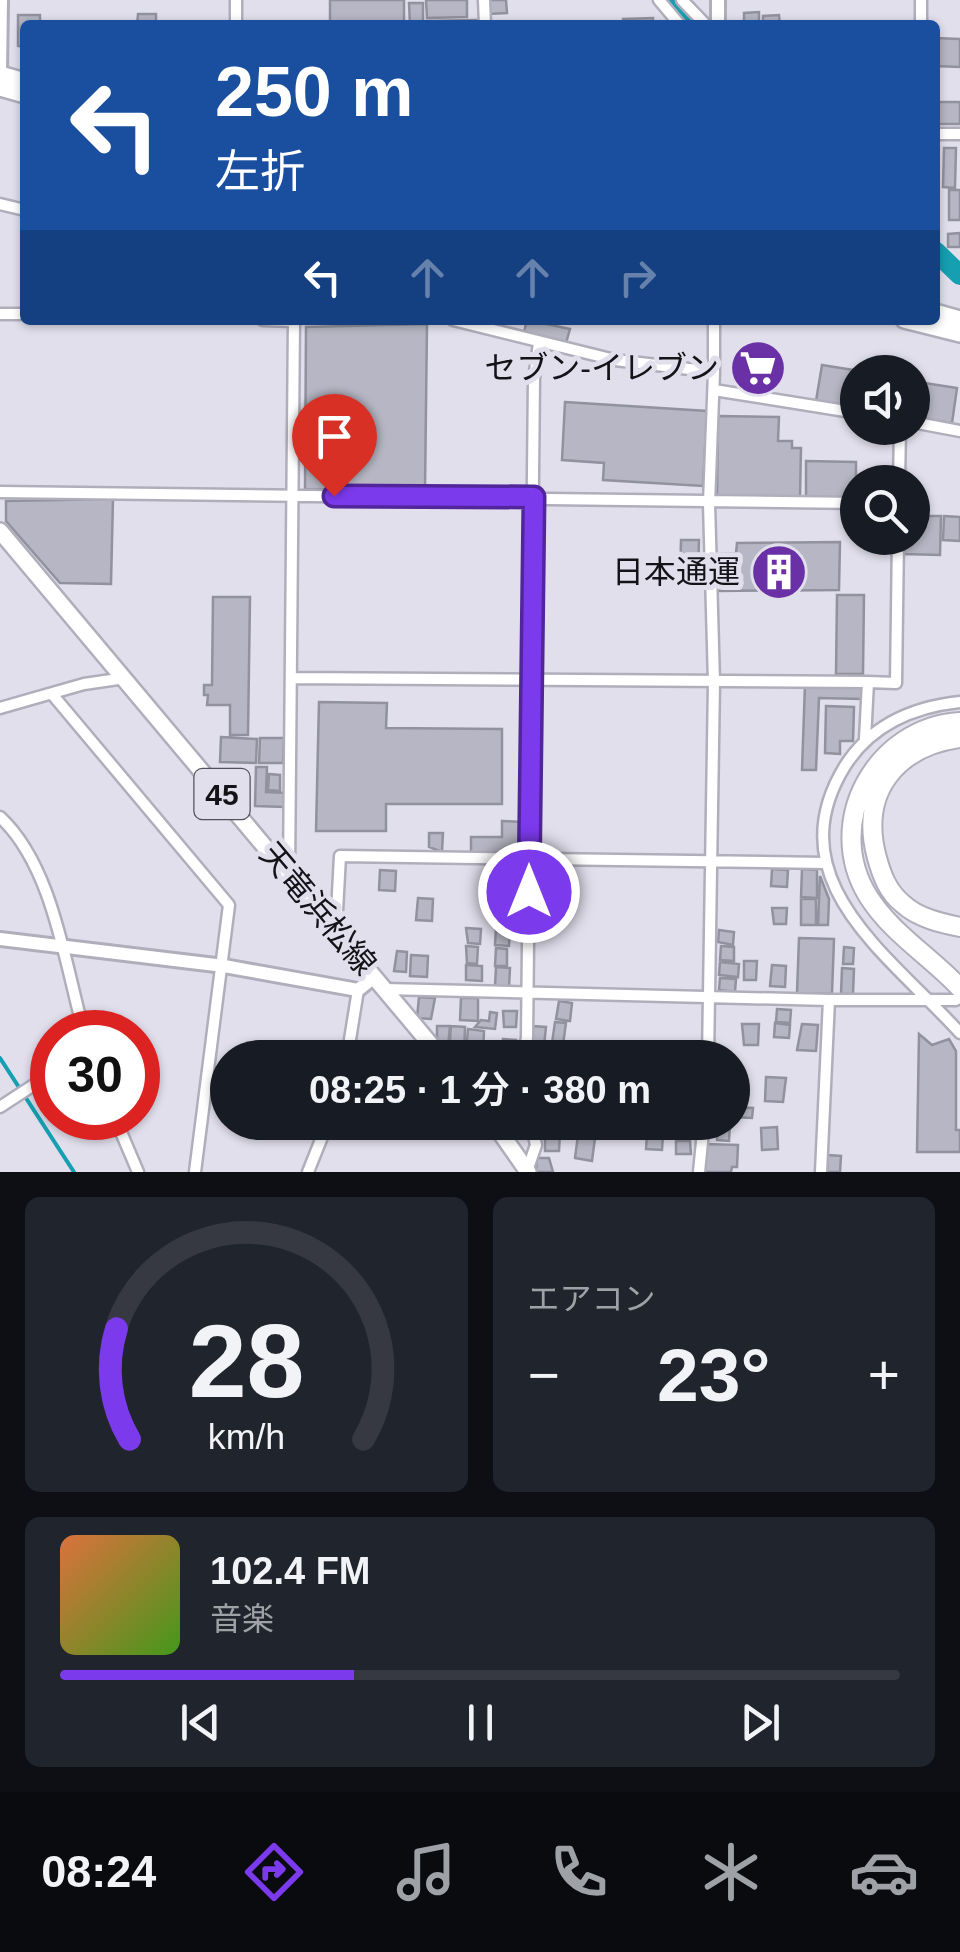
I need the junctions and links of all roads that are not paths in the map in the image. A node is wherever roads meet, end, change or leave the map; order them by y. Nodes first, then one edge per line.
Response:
1 (0, 0) edge
2 (659, 0) edge
3 (682, 0) edge
4 (676, 20) edge
5 (701, 20) edge
6 (0, 74) edge
7 (294, 325) edge
8 (487, 325) edge
9 (714, 325) edge
10 (924, 325) edge
11 (960, 334) edge
12 (540, 343) junction
13 (714, 372) junction
14 (714, 390) junction
15 (840, 410) edge
16 (930, 425) edge
17 (960, 431) edge
18 (0, 492) edge
19 (294, 496) junction
20 (534, 497) junction
21 (709, 503) junction
22 (840, 503) edge
23 (0, 531) edge
24 (898, 555) edge
25 (125, 678) junction
26 (293, 678) junction
27 (528, 681) junction
28 (714, 682) junction
29 (868, 682) junction
30 (52, 694) junction
31 (960, 702) edge
32 (0, 708) edge
33 (960, 722) edge
34 (960, 738) edge
35 (865, 740) junction
36 (0, 817) edge
37 (528, 858) junction
38 (712, 862) junction
39 (825, 863) junction
40 (289, 874) junction
41 (960, 928) edge
42 (336, 930) junction
43 (0, 939) edge
44 (59, 946) junction
45 (224, 966) junction
46 (379, 983) junction
47 (358, 990) junction
48 (528, 994) junction
49 (958, 994) edge
50 (710, 996) junction
51 (829, 1000) junction
52 (930, 1002) junction
53 (78, 1010) edge
54 (960, 1033) edge
55 (351, 1040) edge
56 (427, 1040) edge
57 (524, 1040) edge
58 (709, 1040) edge
59 (30, 1088) edge
60 (0, 1107) edge
61 (124, 1140) edge
62 (321, 1140) edge
63 (506, 1140) edge
64 (535, 1140) edge
65 (702, 1140) edge
66 (138, 1172) edge
67 (195, 1172) edge
68 (308, 1172) edge
69 (528, 1172) edge
70 (698, 1172) edge
71 (821, 1172) edge

1 - 6 street
2 - 4 street
3 - 5 street
7 - 19 street
8 - 12 street
9 - 13 street
10 - 11 main road
12 - 13 street
12 - 20 street
13 - 14 street
14 - 15 street
14 - 21 street
16 - 17 street
18 - 19 street
19 - 20 street
19 - 26 street
20 - 21 street
20 - 27 street
21 - 22 street
21 - 28 street
23 - 25 main road, 天竜浜松線 / 45
24 - 29 street
25 - 30 street
25 - 40 main road, 天竜浜松線 / 45
26 - 27 street
26 - 40 street
27 - 28 street
27 - 37 street
28 - 29 street
28 - 38 street
29 - 35 street
30 - 32 street
30 - 45 street
31 - 35 street
33 - 49 highway
34 - 41 highway
35 - 39 street
36 - 44 street
37 - 38 street
37 - 42 street
37 - 48 street
38 - 39 street
38 - 50 street
39 - 52 street
40 - 42 main road, 天竜浜松線 / 45
42 - 46 main road, 天竜浜松線 / 45
43 - 44 street
44 - 45 street
44 - 53 street
45 - 47 street
45 - 67 street
46 - 47 street
46 - 48 street
46 - 56 main road, 天竜浜松線 / 45
47 - 55 street
48 - 50 street
48 - 57 street
49 - 52 street
50 - 51 street
50 - 58 street
51 - 52 street
51 - 71 street
52 - 54 street
59 - 60 street
61 - 66 street
62 - 68 street
63 - 69 main road
64 - 69 street
65 - 70 street

